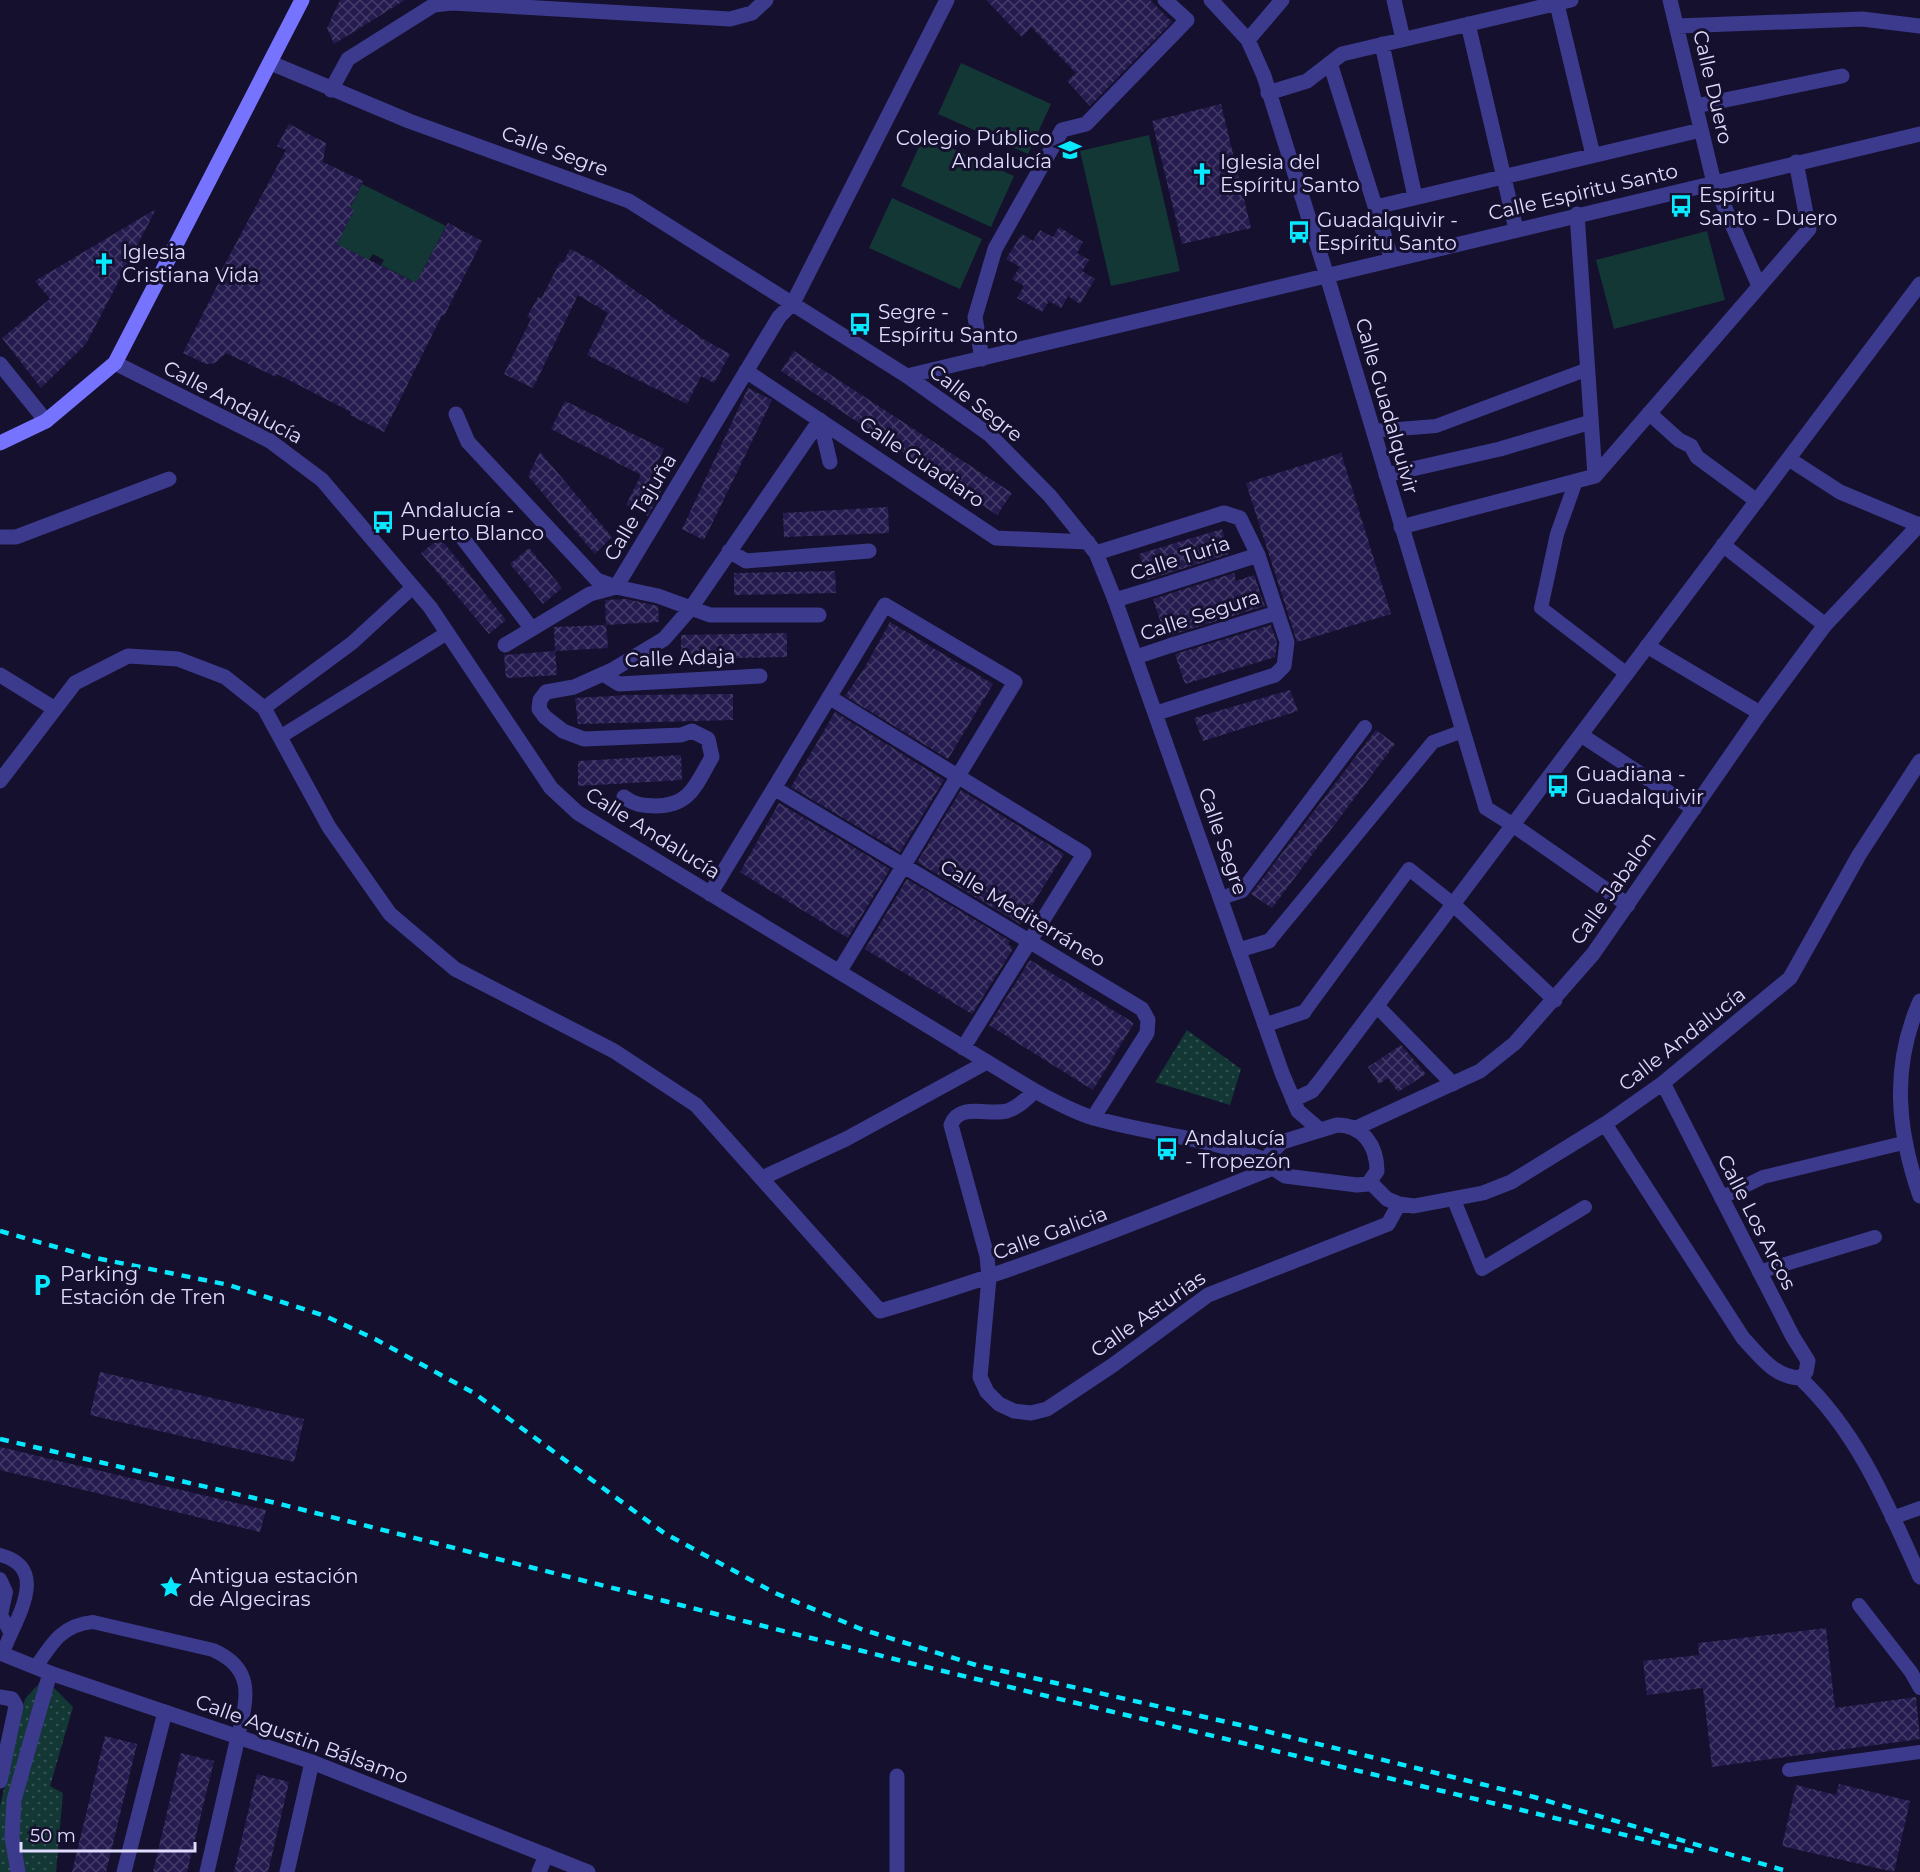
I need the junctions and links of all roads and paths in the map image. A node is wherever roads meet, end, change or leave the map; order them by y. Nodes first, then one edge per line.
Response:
1 (302, 0) edge
2 (766, 0) edge
3 (947, 0) edge
4 (1166, 0) edge
5 (1211, 0) edge
6 (1282, 0) edge
7 (1395, 0) edge
8 (1670, 0) edge
9 (1562, 1) edge
10 (433, 2) edge
11 (1468, 24) junction
12 (1677, 26) junction
13 (1920, 26) edge
14 (1403, 39) junction
15 (1248, 40) junction
16 (1382, 44) junction
17 (270, 63) junction
18 (1330, 63) junction
19 (1842, 76) dead end
20 (331, 90) junction
21 (1268, 93) junction
22 (1696, 106) junction
23 (1701, 130) junction
24 (1920, 134) edge
25 (1593, 155) junction
26 (1796, 162) junction
27 (1504, 177) junction
28 (1714, 183) junction
29 (1415, 197) junction
30 (1376, 207) junction
31 (1577, 214) junction
32 (1516, 230) junction
33 (1392, 260) junction
34 (1327, 276) junction
35 (1920, 284) edge
36 (1759, 286) junction
37 (794, 303) junction
38 (982, 359) junction
39 (115, 363) junction
40 (0, 364) edge
41 (1588, 369) junction
42 (746, 371) junction
43 (907, 376) junction
44 (1649, 413) junction
45 (456, 414) dead end
46 (820, 420) junction
47 (46, 421) junction
48 (1591, 422) junction
49 (1373, 432) junction
50 (0, 442) edge
51 (1789, 459) junction
52 (830, 462) dead end
53 (1386, 475) junction
54 (1595, 476) junction
55 (169, 479) dead end
56 (1576, 481) junction
57 (1757, 501) junction
58 (1919, 524) edge
59 (1401, 527) junction
60 (461, 536) dead end
61 (0, 537) edge
62 (1723, 545) junction
63 (1092, 547) junction
64 (729, 551) junction
65 (869, 551) dead end
66 (1258, 555) junction
67 (413, 586) junction
68 (616, 587) junction
69 (1115, 600) junction
70 (691, 608) junction
71 (1276, 612) junction
72 (819, 615) dead end
73 (1825, 625) junction
74 (532, 629) junction
75 (447, 633) junction
76 (505, 645) dead end
77 (1647, 646) junction
78 (1136, 657) junction
79 (603, 674) junction
80 (1627, 674) junction
81 (0, 675) edge
82 (760, 676) dead end
83 (829, 697) junction
84 (264, 708) junction
85 (55, 709) junction
86 (1157, 713) junction
87 (1760, 713) junction
88 (1365, 727) dead end
89 (1463, 731) junction
90 (1581, 735) junction
91 (280, 737) junction
92 (1920, 761) edge
93 (958, 776) junction
94 (0, 781) edge
95 (774, 788) junction
96 (624, 798) dead end
97 (1694, 809) junction
98 (1513, 825) junction
99 (904, 866) junction
100 (710, 894) junction
101 (1221, 898) junction
102 (1453, 904) junction
103 (1628, 905) junction
104 (1030, 941) junction
105 (1269, 941) joint
106 (1239, 950) junction
107 (839, 972) junction
108 (1555, 1000) junction
109 (1920, 1001) edge
110 (1377, 1006) junction
111 (1304, 1012) joint
112 (1265, 1025) junction
113 (963, 1048) junction
114 (987, 1062) junction
115 (1663, 1083) junction
116 (1453, 1084) junction
117 (1035, 1091) junction
118 (1296, 1106) junction
119 (1093, 1118) junction
120 (1605, 1124) junction
121 (1356, 1128) junction
122 (1320, 1130) junction
123 (1293, 1138) junction
124 (1904, 1143) junction
125 (1277, 1144) junction
126 (1233, 1148) junction
127 (1271, 1165) junction
128 (762, 1178) junction
129 (1370, 1182) junction
130 (1232, 1185) junction
131 (1920, 1196) edge
132 (1721, 1198) junction
133 (1454, 1200) junction
134 (1399, 1204) junction
135 (1585, 1206) dead end
136 (1875, 1237) dead end
137 (1759, 1272) junction
138 (989, 1278) junction
139 (1800, 1378) junction
140 (1920, 1508) edge
141 (1892, 1518) junction
142 (2, 1555) edge
143 (1918, 1569) edge
144 (0, 1577) edge
145 (1859, 1605) dead end
146 (10, 1632) junction
147 (1, 1653) edge
148 (43, 1670) junction
149 (1920, 1688) edge
150 (0, 1697) edge
151 (165, 1712) junction
152 (238, 1737) junction
153 (1920, 1752) edge
154 (312, 1762) junction
155 (1789, 1770) dead end
156 (897, 1776) dead end
157 (0, 1781) edge
158 (546, 1855) junction
159 (18, 1872) edge
160 (124, 1872) edge
161 (207, 1872) edge
162 (287, 1872) edge
163 (539, 1872) edge
164 (588, 1872) edge
165 (897, 1872) edge

1 - 17 main road
2 - 10 street
3 - 37 street, Calle Tajuña
4 - 38 street
5 - 15 street, Calle Guadalquivir
6 - 15 street
7 - 14 street
8 - 12 street, Calle Duero
9 - 11 street
9 - 25 street
10 - 20 street
11 - 14 street
11 - 27 street
12 - 13 street
12 - 22 street, Calle Duero
14 - 16 street
15 - 21 street, Calle Guadalquivir
16 - 18 street
16 - 29 street
17 - 20 street, Calle Segre
17 - 39 main road
18 - 21 street
18 - 30 street
19 - 22 street
20 - 37 street, Calle Segre
21 - 34 street, Calle Guadalquivir
22 - 23 street, Calle Duero
23 - 25 street
23 - 28 street, Calle Duero
24 - 26 street, Calle Espiritu Santo
25 - 27 street
26 - 28 street, Calle Espiritu Santo
26 - 36 street
27 - 29 street
27 - 32 street
28 - 31 street, Calle Espiritu Santo
28 - 36 street, Calle Duero
29 - 30 street
30 - 33 street
31 - 32 street, Calle Espiritu Santo
31 - 41 street
32 - 33 street, Calle Espiritu Santo
33 - 34 street, Calle Espiritu Santo
34 - 38 street, Calle Espiritu Santo
34 - 49 street, Calle Guadalquivir
35 - 51 street
36 - 44 street
37 - 42 street, Calle Tajuña
37 - 43 street, Calle Segre
38 - 43 street, Calle Espiritu Santo
39 - 47 main road
39 - 67 street, Calle Andalucía
40 - 47 street
41 - 48 street
41 - 49 lane
42 - 46 street, Calle Guadiaro
42 - 68 street, Calle Tajuña
43 - 63 street, Calle Segre
44 - 54 street
44 - 57 street
45 - 68 street
46 - 52 street
46 - 63 street, Calle Guadiaro
46 - 64 street
47 - 50 main road
48 - 53 street
48 - 54 street
49 - 53 street, Calle Guadalquivir
51 - 57 street
51 - 58 street
53 - 59 street, Calle Guadalquivir
54 - 56 street
55 - 61 street
56 - 59 street
56 - 80 lane
57 - 62 street
58 - 73 street, Calle Jabalon
59 - 89 street, Calle Guadalquivir
60 - 74 street
62 - 73 street
62 - 77 street
63 - 66 street, Calle Guadiaro
63 - 69 street, Calle Segre
64 - 65 street
64 - 70 street
66 - 69 street, Calle Turia
66 - 71 street, Calle Guadiaro
67 - 75 street, Calle Andalucía
67 - 84 lane
68 - 70 street
68 - 74 street, Calle Tajuña
69 - 78 street, Calle Segre
70 - 72 street
70 - 79 street
71 - 78 street, Calle Segura
71 - 86 street, Calle Guadiaro
73 - 87 street, Calle Jabalon
74 - 76 street, Calle Tajuña
75 - 91 lane
75 - 100 street, Calle Andalucía
77 - 80 street
77 - 87 street
78 - 86 street, Calle Segre
79 - 82 street, Calle Adaja
79 - 96 street
80 - 90 street
81 - 85 street
83 - 93 street
83 - 93 street
83 - 95 street
84 - 85 street
84 - 91 street
85 - 94 street
86 - 101 street, Calle Segre
87 - 97 street, Calle Jabalon
88 - 101 lane
89 - 98 street, Calle Guadalquivir
89 - 105 lane
90 - 97 street
90 - 98 street
91 - 128 street
92 - 115 street, Calle Andalucía
93 - 99 street
93 - 104 street
95 - 99 street, Calle Mediterráneo
95 - 100 street
97 - 103 street, Calle Jabalon
98 - 102 street
98 - 103 street, Calle Guadalquivir
99 - 104 street, Calle Mediterráneo
99 - 107 street
100 - 107 street, Calle Andalucía
101 - 106 street, Calle Segre
102 - 108 street
102 - 110 street
102 - 111 lane
103 - 108 street, Calle Jabalon
104 - 113 street
104 - 119 street, Calle Mediterráneo
105 - 106 street
106 - 112 street, Calle Segre
107 - 113 street, Calle Andalucía
108 - 116 street, Calle Jabalon
109 - 124 street
110 - 116 street
110 - 118 street
111 - 112 street
112 - 118 street, Calle Segre
113 - 114 street, Calle Andalucía
114 - 117 street, Calle Andalucía
114 - 128 street
115 - 120 street, Calle Andalucía
115 - 132 street, Calle Los Arcos
116 - 121 street, Calle Jabalon
117 - 119 street, Calle Andalucía
117 - 138 street
118 - 122 street, Calle Segre
118 - 123 street
119 - 126 street, Calle Andalucía
120 - 133 street, Calle Andalucía
120 - 139 street
121 - 122 street, Calle Andalucía
121 - 129 street
122 - 123 street, Calle Andalucía
123 - 125 street, Calle Andalucía
124 - 131 street
124 - 132 lane
125 - 126 street, Calle Andalucía
125 - 127 street
126 - 127 street, Calle Andalucía
126 - 130 street
127 - 129 street, Calle Andalucía
127 - 130 street, Calle Galicia
128 - 138 street, Calle Galicia
129 - 134 street
130 - 138 street, Calle Galicia
132 - 137 street, Calle Los Arcos
133 - 134 street, Calle Andalucía
133 - 135 lane
134 - 138 street, Calle Asturias
136 - 137 lane
137 - 139 street, Calle Los Arcos
139 - 141 street
140 - 141 lane
141 - 143 street
142 - 144 lane
142 - 146 lane
144 - 146 lane
145 - 149 lane
146 - 147 lane
147 - 148 street, Calle Agustin Bálsamo
148 - 151 street, Calle Agustin Bálsamo
148 - 152 lane
148 - 159 street
150 - 157 street
151 - 152 street, Calle Agustin Bálsamo
151 - 160 street
152 - 154 street, Calle Agustin Bálsamo
152 - 161 street
153 - 155 lane
154 - 158 street, Calle Agustin Bálsamo
154 - 162 street
156 - 165 street
158 - 163 street
158 - 164 street, Calle Agustin Bálsamo

